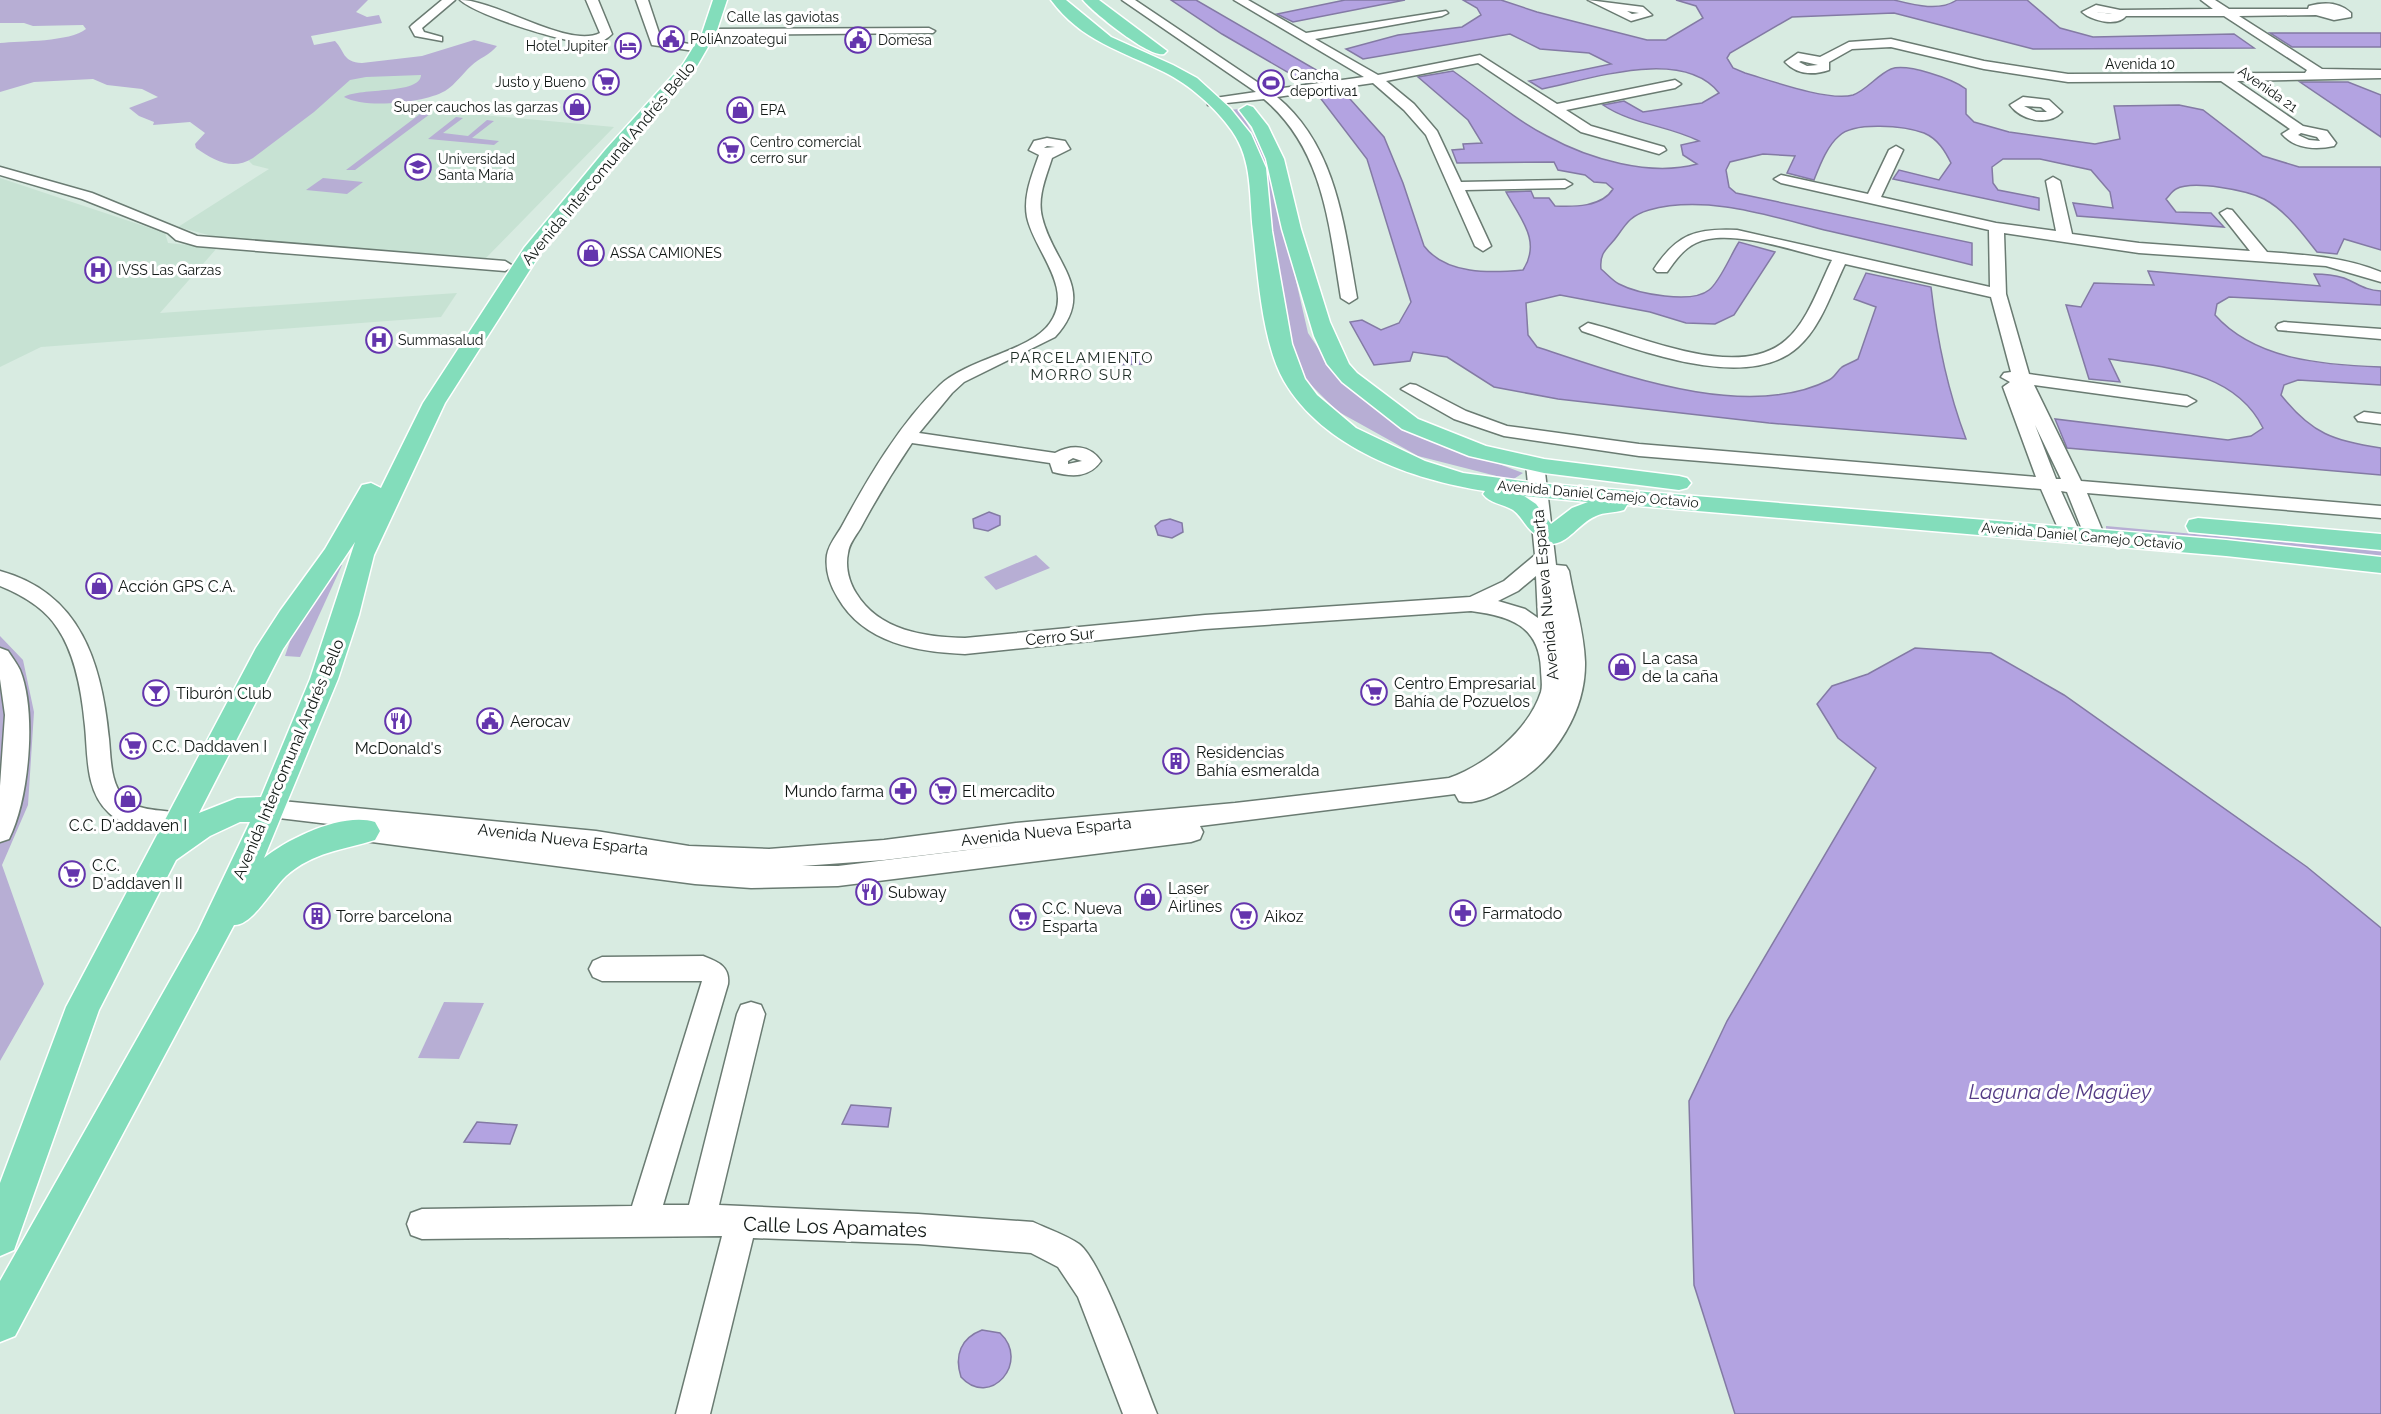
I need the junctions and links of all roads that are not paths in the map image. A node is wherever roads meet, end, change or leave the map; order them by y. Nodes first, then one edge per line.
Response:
1 (448, 0) edge
2 (466, 0) edge
3 (592, 0) edge
4 (642, 0) edge
5 (707, 0) edge
6 (720, 0) edge
7 (1058, 0) edge
8 (1090, 0) edge
9 (1128, 0) edge
10 (1594, 0) edge
11 (2197, 0) edge
12 (2207, 0) edge
13 (1243, 2) edge
14 (1263, 2) dead end
15 (1618, 9) dead end
16 (2220, 12) junction
17 (2316, 12) dead end
18 (1442, 13) dead end
19 (2119, 13) dead end
20 (929, 31) dead end
21 (1305, 38) junction
22 (438, 39) dead end
23 (700, 40) junction
24 (1815, 59) dead end
25 (2316, 75) junction
26 (2223, 76) junction
27 (2381, 76) edge
28 (1376, 79) junction
29 (1675, 84) dead end
30 (1269, 97) junction
31 (1227, 103) junction
32 (1553, 109) junction
33 (2299, 129) dead end
34 (1659, 150) dead end
35 (1896, 150) dead end
36 (1046, 154) dead end
37 (0, 171) edge
38 (1781, 179) dead end
39 (2053, 181) dead end
40 (1565, 184) dead end
41 (1456, 186) junction
42 (1872, 199) junction
43 (2227, 213) dead end
44 (1990, 226) junction
45 (2065, 238) junction
46 (1483, 246) dead end
47 (2263, 257) junction
48 (1840, 259) junction
49 (505, 266) junction
50 (1662, 269) dead end
51 (2381, 277) edge
52 (1992, 292) junction
53 (1349, 298) dead end
54 (2284, 327) dead end
55 (1588, 328) dead end
56 (2381, 334) edge
57 (2015, 378) junction
58 (1410, 389) dead end
59 (2187, 401) dead end
60 (910, 437) junction
61 (1542, 465) junction
62 (1055, 468) dead end
63 (1440, 474) junction
64 (2049, 485) junction
65 (2072, 487) junction
66 (1542, 491) junction
67 (1649, 500) junction
68 (2381, 512) edge
69 (2066, 525) junction
70 (2092, 527) junction
71 (1546, 540) junction
72 (2381, 542) edge
73 (2381, 565) edge
74 (0, 579) edge
75 (1471, 604) junction
76 (0, 656) edge
77 (1551, 658) junction
78 (271, 808) junction
79 (179, 822) junction
80 (364, 831) joint
81 (0, 832) edge
82 (163, 853) junction
83 (205, 951) junction
84 (602, 969) dead end
85 (751, 1014) dead end
86 (700, 1220) junction
87 (642, 1223) junction
88 (741, 1223) junction
89 (422, 1224) dead end
90 (0, 1236) edge
91 (0, 1321) edge
92 (693, 1414) edge
93 (1140, 1414) edge

1 - 22 street
2 - 3 street
4 - 23 street, Calle las gaviotas
5 - 23 main road, Avenida Intercomunal Andrés Bello
6 - 23 main road, Avenida Intercomunal Andrés Bello
7 - 31 main road, Avenida Daniel Camejo Octavio
8 - 31 main road, Avenida Daniel Camejo Octavio
9 - 30 street
10 - 15 street
11 - 16 street
12 - 16 street
13 - 14 street
13 - 21 street
16 - 17 street
16 - 19 street
16 - 25 street
18 - 21 street
20 - 23 street, Calle las gaviotas
21 - 28 street
23 - 49 main road, Avenida Intercomunal Andrés Bello
23 - 78 main road, Avenida Intercomunal Andrés Bello
24 - 26 street, Avenida 10
25 - 26 street, Avenida 10
25 - 27 street, Avenida 10
26 - 33 street, Avenida 21
28 - 30 street
28 - 32 street
28 - 41 street
29 - 32 street
30 - 31 street
30 - 53 street
31 - 61 main road, Avenida Daniel Camejo Octavio
31 - 63 main road, Avenida Daniel Camejo Octavio
32 - 34 street
35 - 42 street
36 - 60 street, Cerro Sur
37 - 49 street
38 - 42 street
39 - 45 street
40 - 41 street
41 - 46 street
42 - 44 street
43 - 47 street
44 - 45 street
44 - 52 street
45 - 47 street
47 - 51 street
48 - 50 street
48 - 52 street
48 - 55 street
49 - 79 main road, Avenida Intercomunal Andrés Bello
52 - 57 street
54 - 56 street
57 - 59 street
57 - 64 street
57 - 65 street
58 - 64 street
60 - 62 street
60 - 75 street, Cerro Sur
61 - 66 street, Avenida Nueva Esparta
61 - 69 main road, Avenida Daniel Camejo Octavio
63 - 66 main road, Avenida Daniel Camejo Octavio
63 - 71 main road
64 - 65 street
64 - 69 street
65 - 68 street
65 - 70 street
66 - 67 main road, Avenida Daniel Camejo Octavio
66 - 71 street, Avenida Nueva Esparta
67 - 69 main road, Avenida Daniel Camejo Octavio
67 - 71 main road
69 - 70 main road, Avenida Daniel Camejo Octavio
70 - 72 main road, Avenida Daniel Camejo Octavio
70 - 73 main road, Avenida Daniel Camejo Octavio
71 - 75 street, Cerro Sur
71 - 77 street, Avenida Nueva Esparta
71 - 80 street, Avenida Nueva Esparta
74 - 79 street
75 - 77 street, Cerro Sur
76 - 81 street
77 - 78 street, Avenida Nueva Esparta
78 - 82 main road
78 - 83 main road, Avenida Intercomunal Andrés Bello
79 - 82 main road, Avenida Intercomunal Andrés Bello
80 - 83 main road
82 - 90 main road, Avenida Intercomunal Andrés Bello
83 - 91 main road, Avenida Intercomunal Andrés Bello
84 - 87 street
85 - 86 street
86 - 87 street, Calle Los Apamates
86 - 88 street, Calle Los Apamates
87 - 89 street, Calle Los Apamates
88 - 92 street
88 - 93 street, Calle Los Apamates

